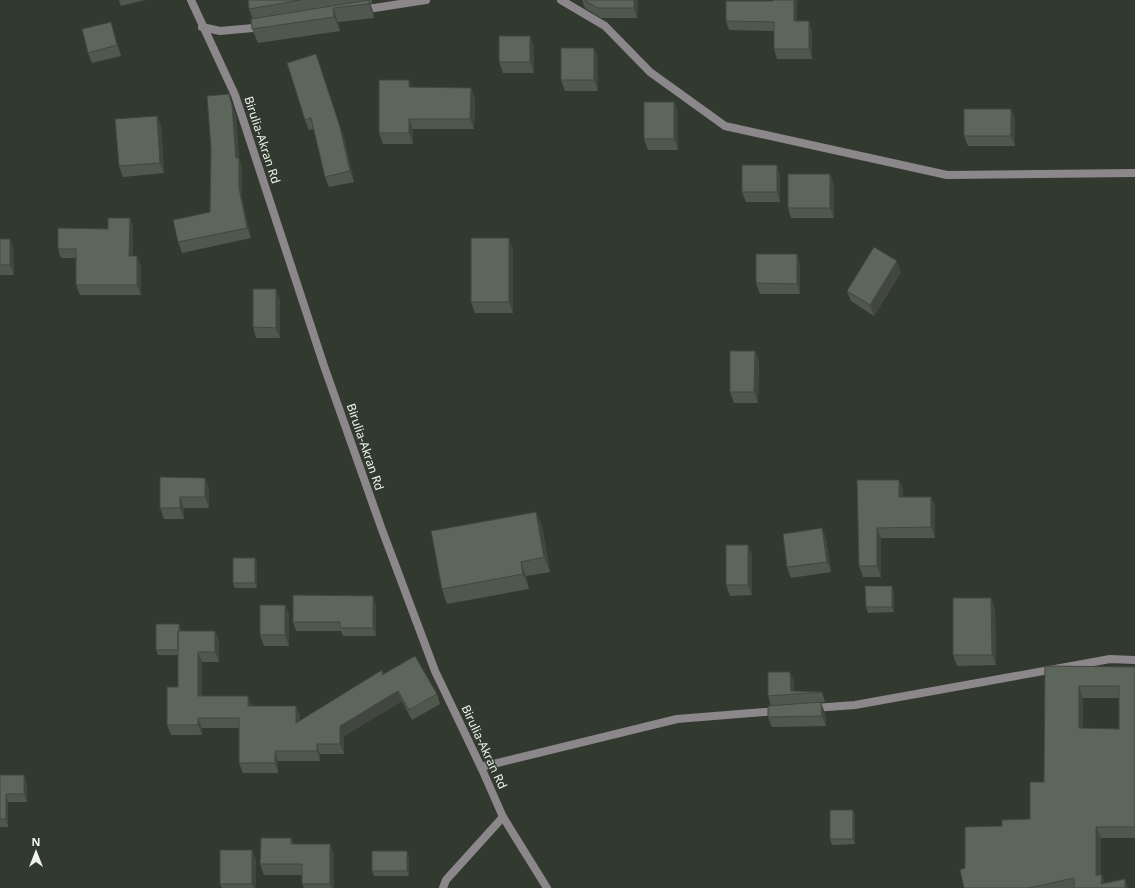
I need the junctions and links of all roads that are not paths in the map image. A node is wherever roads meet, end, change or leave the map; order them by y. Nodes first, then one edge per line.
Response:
1 (191, 0) edge
2 (426, 0) edge
3 (561, 0) edge
4 (351, 12) edge
5 (202, 26) junction
6 (270, 26) edge
7 (1135, 173) edge
8 (1135, 660) edge
9 (808, 709) edge
10 (785, 711) edge
11 (481, 767) junction
12 (503, 817) junction
13 (443, 888) edge
14 (547, 888) edge

1 - 5 street, Birulia-Akran Rd
2 - 4 street
3 - 7 street
5 - 6 street
5 - 11 street, Birulia-Akran Rd
8 - 9 street
10 - 11 street
11 - 12 street, Birulia-Akran Rd
12 - 13 street
12 - 14 street, Birulia-Akran Rd

